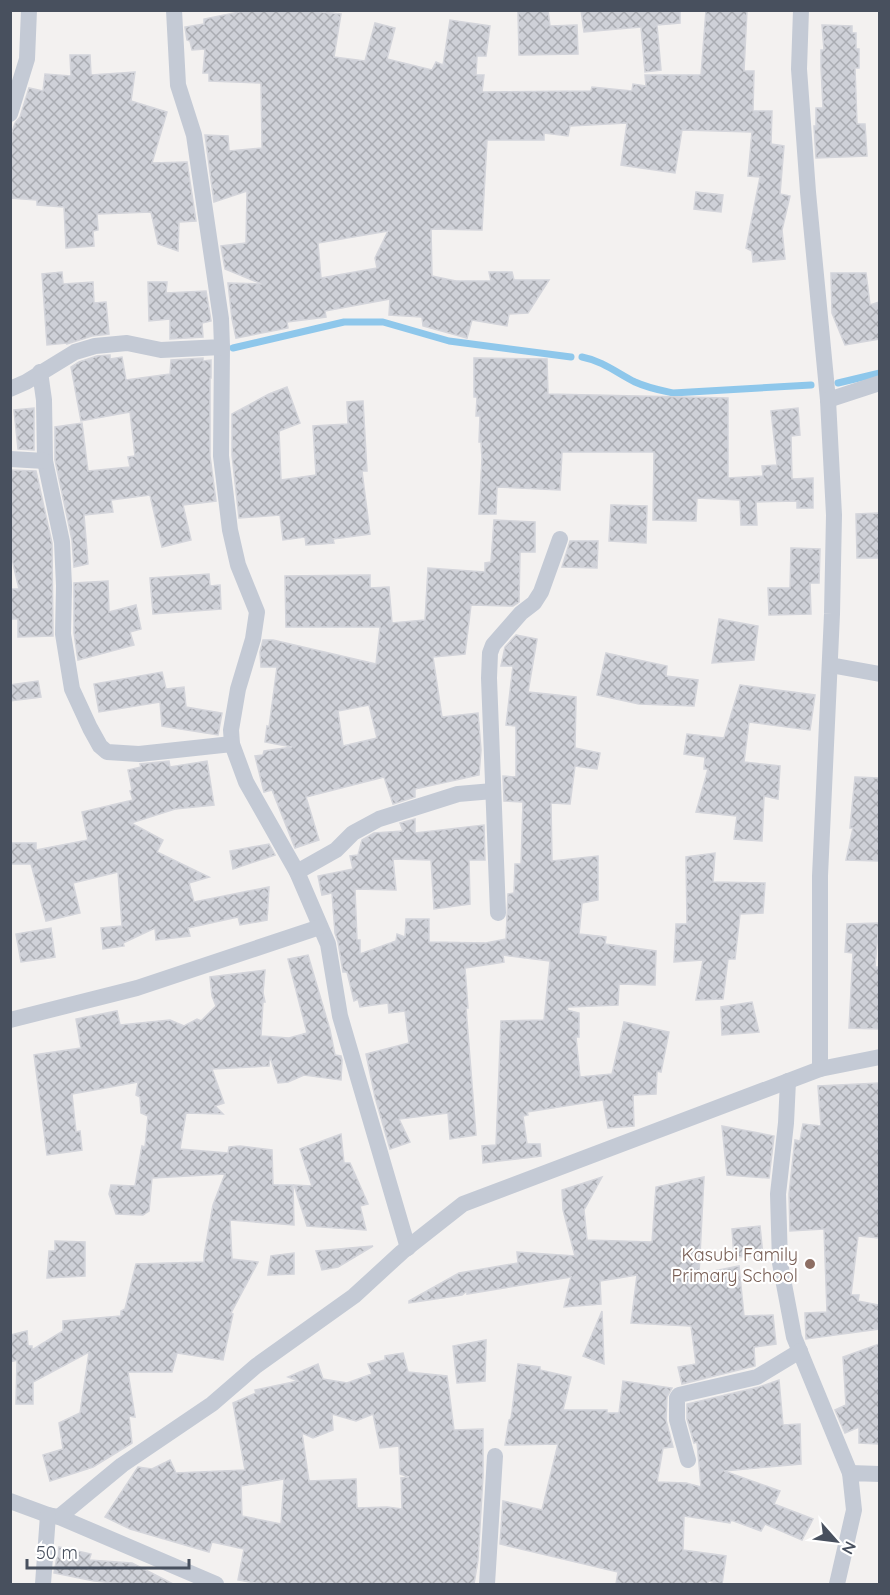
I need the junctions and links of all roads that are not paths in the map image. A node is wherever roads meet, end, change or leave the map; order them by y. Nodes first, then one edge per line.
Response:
1 (29, 10) edge
2 (174, 10) edge
3 (801, 10) edge
4 (10, 114) edge
5 (222, 346) junction
6 (40, 372) junction
7 (879, 383) edge
8 (10, 388) edge
9 (828, 400) junction
10 (10, 459) edge
11 (45, 461) junction
12 (560, 539) dead end
13 (830, 665) junction
14 (879, 674) edge
15 (232, 744) junction
16 (494, 791) junction
17 (297, 872) junction
18 (498, 913) dead end
19 (320, 927) junction
20 (10, 1020) edge
21 (879, 1057) edge
22 (820, 1069) junction
23 (788, 1081) junction
24 (408, 1248) junction
25 (800, 1351) junction
26 (495, 1456) dead end
27 (688, 1460) dead end
28 (850, 1473) junction
29 (879, 1474) edge
30 (10, 1501) edge
31 (54, 1516) junction
32 (42, 1584) edge
33 (216, 1584) edge
34 (488, 1584) edge
35 (841, 1584) edge

1 - 4 street
2 - 5 street
3 - 9 street
5 - 6 street
5 - 15 street
6 - 8 street
6 - 11 street
7 - 9 street
9 - 13 street
10 - 11 street
11 - 15 street
12 - 16 street
13 - 14 street
13 - 22 street
15 - 17 street
16 - 17 street
16 - 18 street
17 - 19 street
19 - 20 street
19 - 24 street
21 - 22 street
22 - 23 street
23 - 24 street
23 - 25 street
24 - 31 street
25 - 27 street
25 - 28 street
26 - 34 street
28 - 29 street
28 - 35 street
30 - 31 street
31 - 32 street
31 - 33 street

